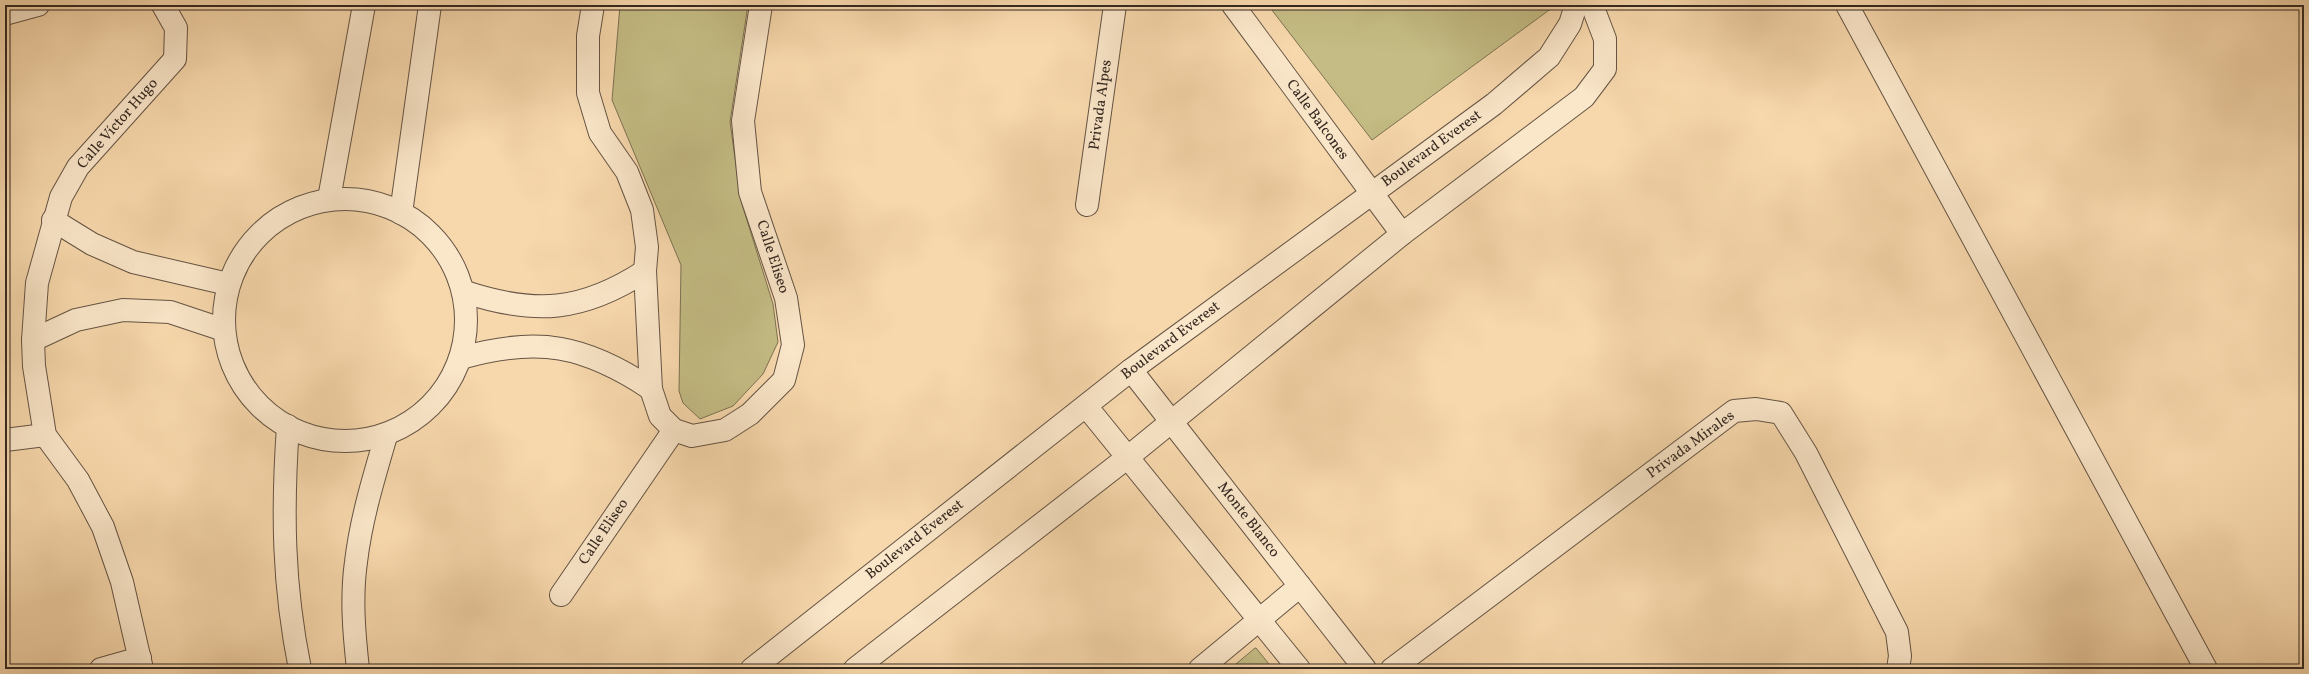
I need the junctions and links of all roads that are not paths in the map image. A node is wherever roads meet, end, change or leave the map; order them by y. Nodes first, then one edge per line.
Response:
1 (38, 5) edge
2 (163, 5) edge
3 (364, 5) edge
4 (430, 5) edge
5 (593, 5) edge
6 (761, 5) edge
7 (1115, 5) edge
8 (1233, 5) edge
9 (1576, 5) edge
10 (1592, 5) edge
11 (1847, 5) edge
12 (5, 14) edge
13 (1371, 192) junction
14 (329, 199) junction
15 (1087, 206) dead end
16 (401, 213) junction
17 (53, 220) junction
18 (1402, 234) junction
19 (645, 271) junction
20 (228, 284) junction
21 (464, 292) junction
22 (224, 330) junction
23 (33, 340) junction
24 (461, 358) junction
25 (1131, 370) junction
26 (651, 389) junction
27 (1086, 406) junction
28 (1172, 422) junction
29 (288, 426) junction
30 (674, 430) junction
31 (45, 435) junction
32 (386, 436) junction
33 (5, 440) edge
34 (1128, 458) junction
35 (1300, 586) junction
36 (561, 594) dead end
37 (1259, 620) junction
38 (1899, 662) edge
39 (141, 664) edge
40 (101, 669) edge
41 (300, 669) edge
42 (358, 669) edge
43 (752, 669) edge
44 (855, 669) edge
45 (1200, 669) edge
46 (1299, 669) edge
47 (1365, 669) edge
48 (1392, 669) edge
49 (2206, 669) edge

1 - 12 street
2 - 17 street, Calle Víctor Hugo
3 - 14 street
4 - 16 street
5 - 19 street, Calle Eliseo
6 - 30 street, Calle Eliseo
7 - 15 street, Privada Alpes
8 - 13 street, Calle Balcones
9 - 13 street, Boulevard Everest
10 - 18 street
11 - 49 street
13 - 18 street, Calle Balcones
13 - 25 street, Boulevard Everest
14 - 16 street
14 - 20 street
16 - 21 street
17 - 20 street
17 - 23 street, Calle Víctor Hugo
18 - 28 street
19 - 21 street
19 - 26 street, Calle Eliseo
20 - 22 street
21 - 24 street
22 - 23 street
22 - 29 street
23 - 31 street, Calle Víctor Hugo
24 - 26 street
24 - 32 street
25 - 27 street, Boulevard Everest
25 - 28 street, Monte Blanco
26 - 30 street, Calle Eliseo
27 - 34 street
27 - 43 street, Boulevard Everest
28 - 34 street
28 - 35 street, Monte Blanco
29 - 32 street
29 - 41 street
30 - 36 street, Calle Eliseo
31 - 33 street
31 - 39 street, Calle Víctor Hugo
32 - 42 street
34 - 37 street
34 - 44 street
35 - 37 street
35 - 47 street, Monte Blanco
37 - 45 street
37 - 46 street
38 - 48 street, Privada Mirales
39 - 40 street

